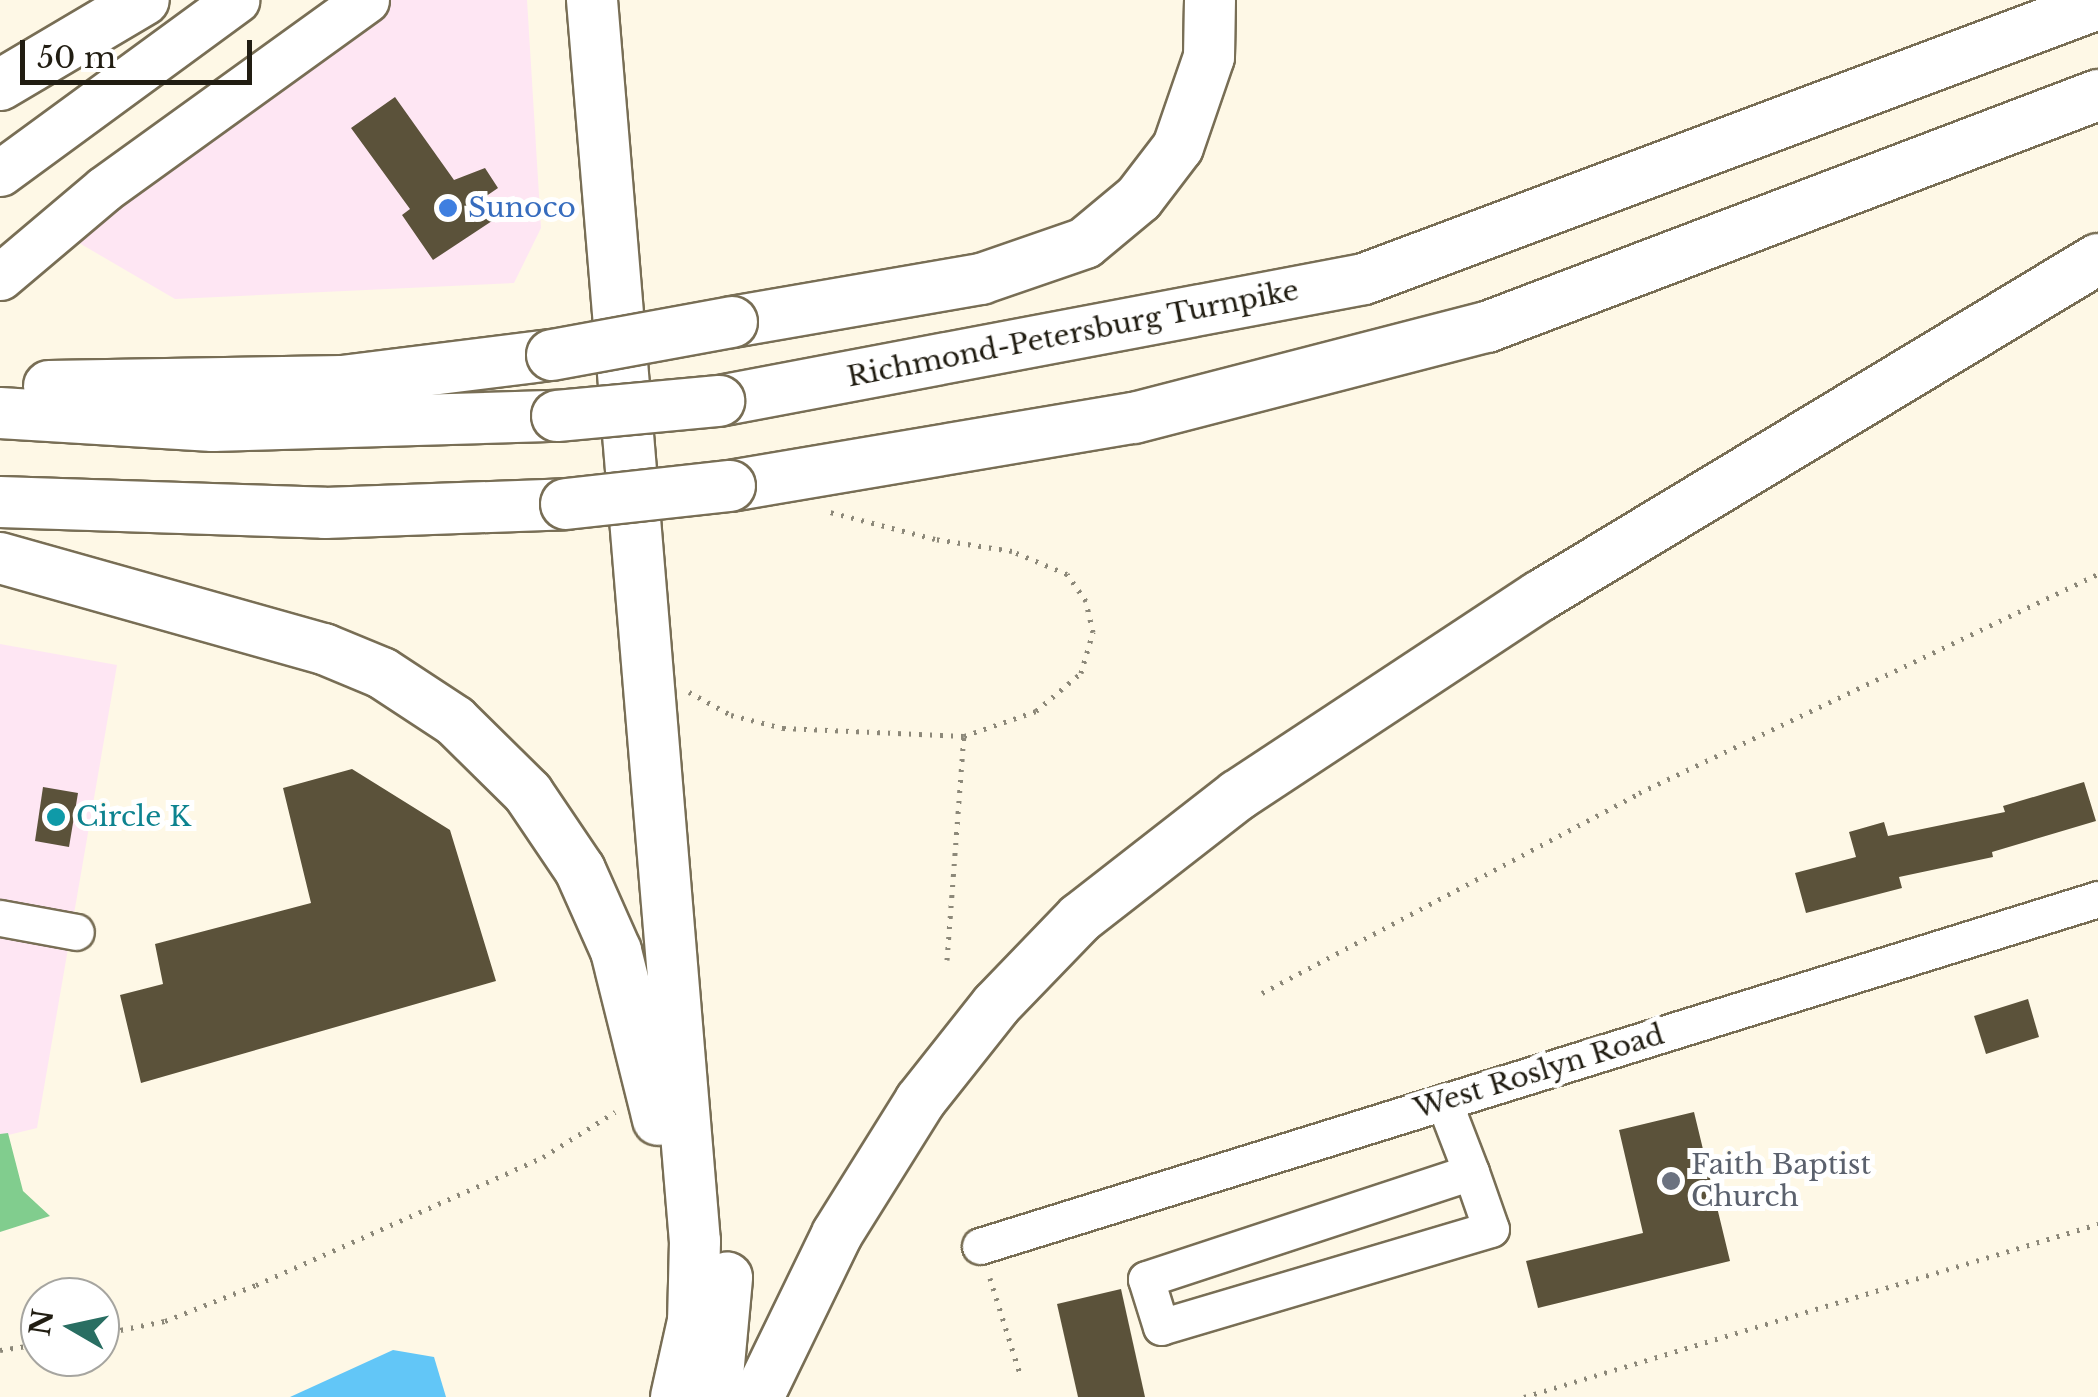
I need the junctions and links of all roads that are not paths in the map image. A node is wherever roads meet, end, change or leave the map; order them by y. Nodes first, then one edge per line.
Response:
1 (144, 0) edge
2 (236, 0) edge
3 (366, 0) edge
4 (592, 0) edge
5 (619, 0) edge
6 (1210, 0) edge
7 (2098, 4) edge
8 (0, 85) edge
9 (2098, 95) edge
10 (0, 173) edge
11 (2098, 259) edge
12 (0, 277) edge
13 (0, 387) edge
14 (0, 413) edge
15 (0, 502) edge
16 (0, 558) edge
17 (2098, 899) edge
18 (0, 918) edge
19 (76, 932) dead end
20 (1444, 1102) junction
21 (1471, 1172) junction
22 (980, 1246) road end
23 (673, 1397) edge
24 (716, 1397) edge
25 (758, 1397) edge

1 - 8 highway
2 - 10 main road
3 - 12 main road
4 - 23 highway
5 - 24 highway
6 - 13 highway, bridge
7 - 14 highway, Richmond-Petersburg Turnpike, bridge
9 - 15 highway, bridge
11 - 25 highway
16 - 23 highway
17 - 20 street, West Roslyn Road
18 - 19 street
20 - 21 street
20 - 22 street, West Roslyn Road
21 - 21 street

